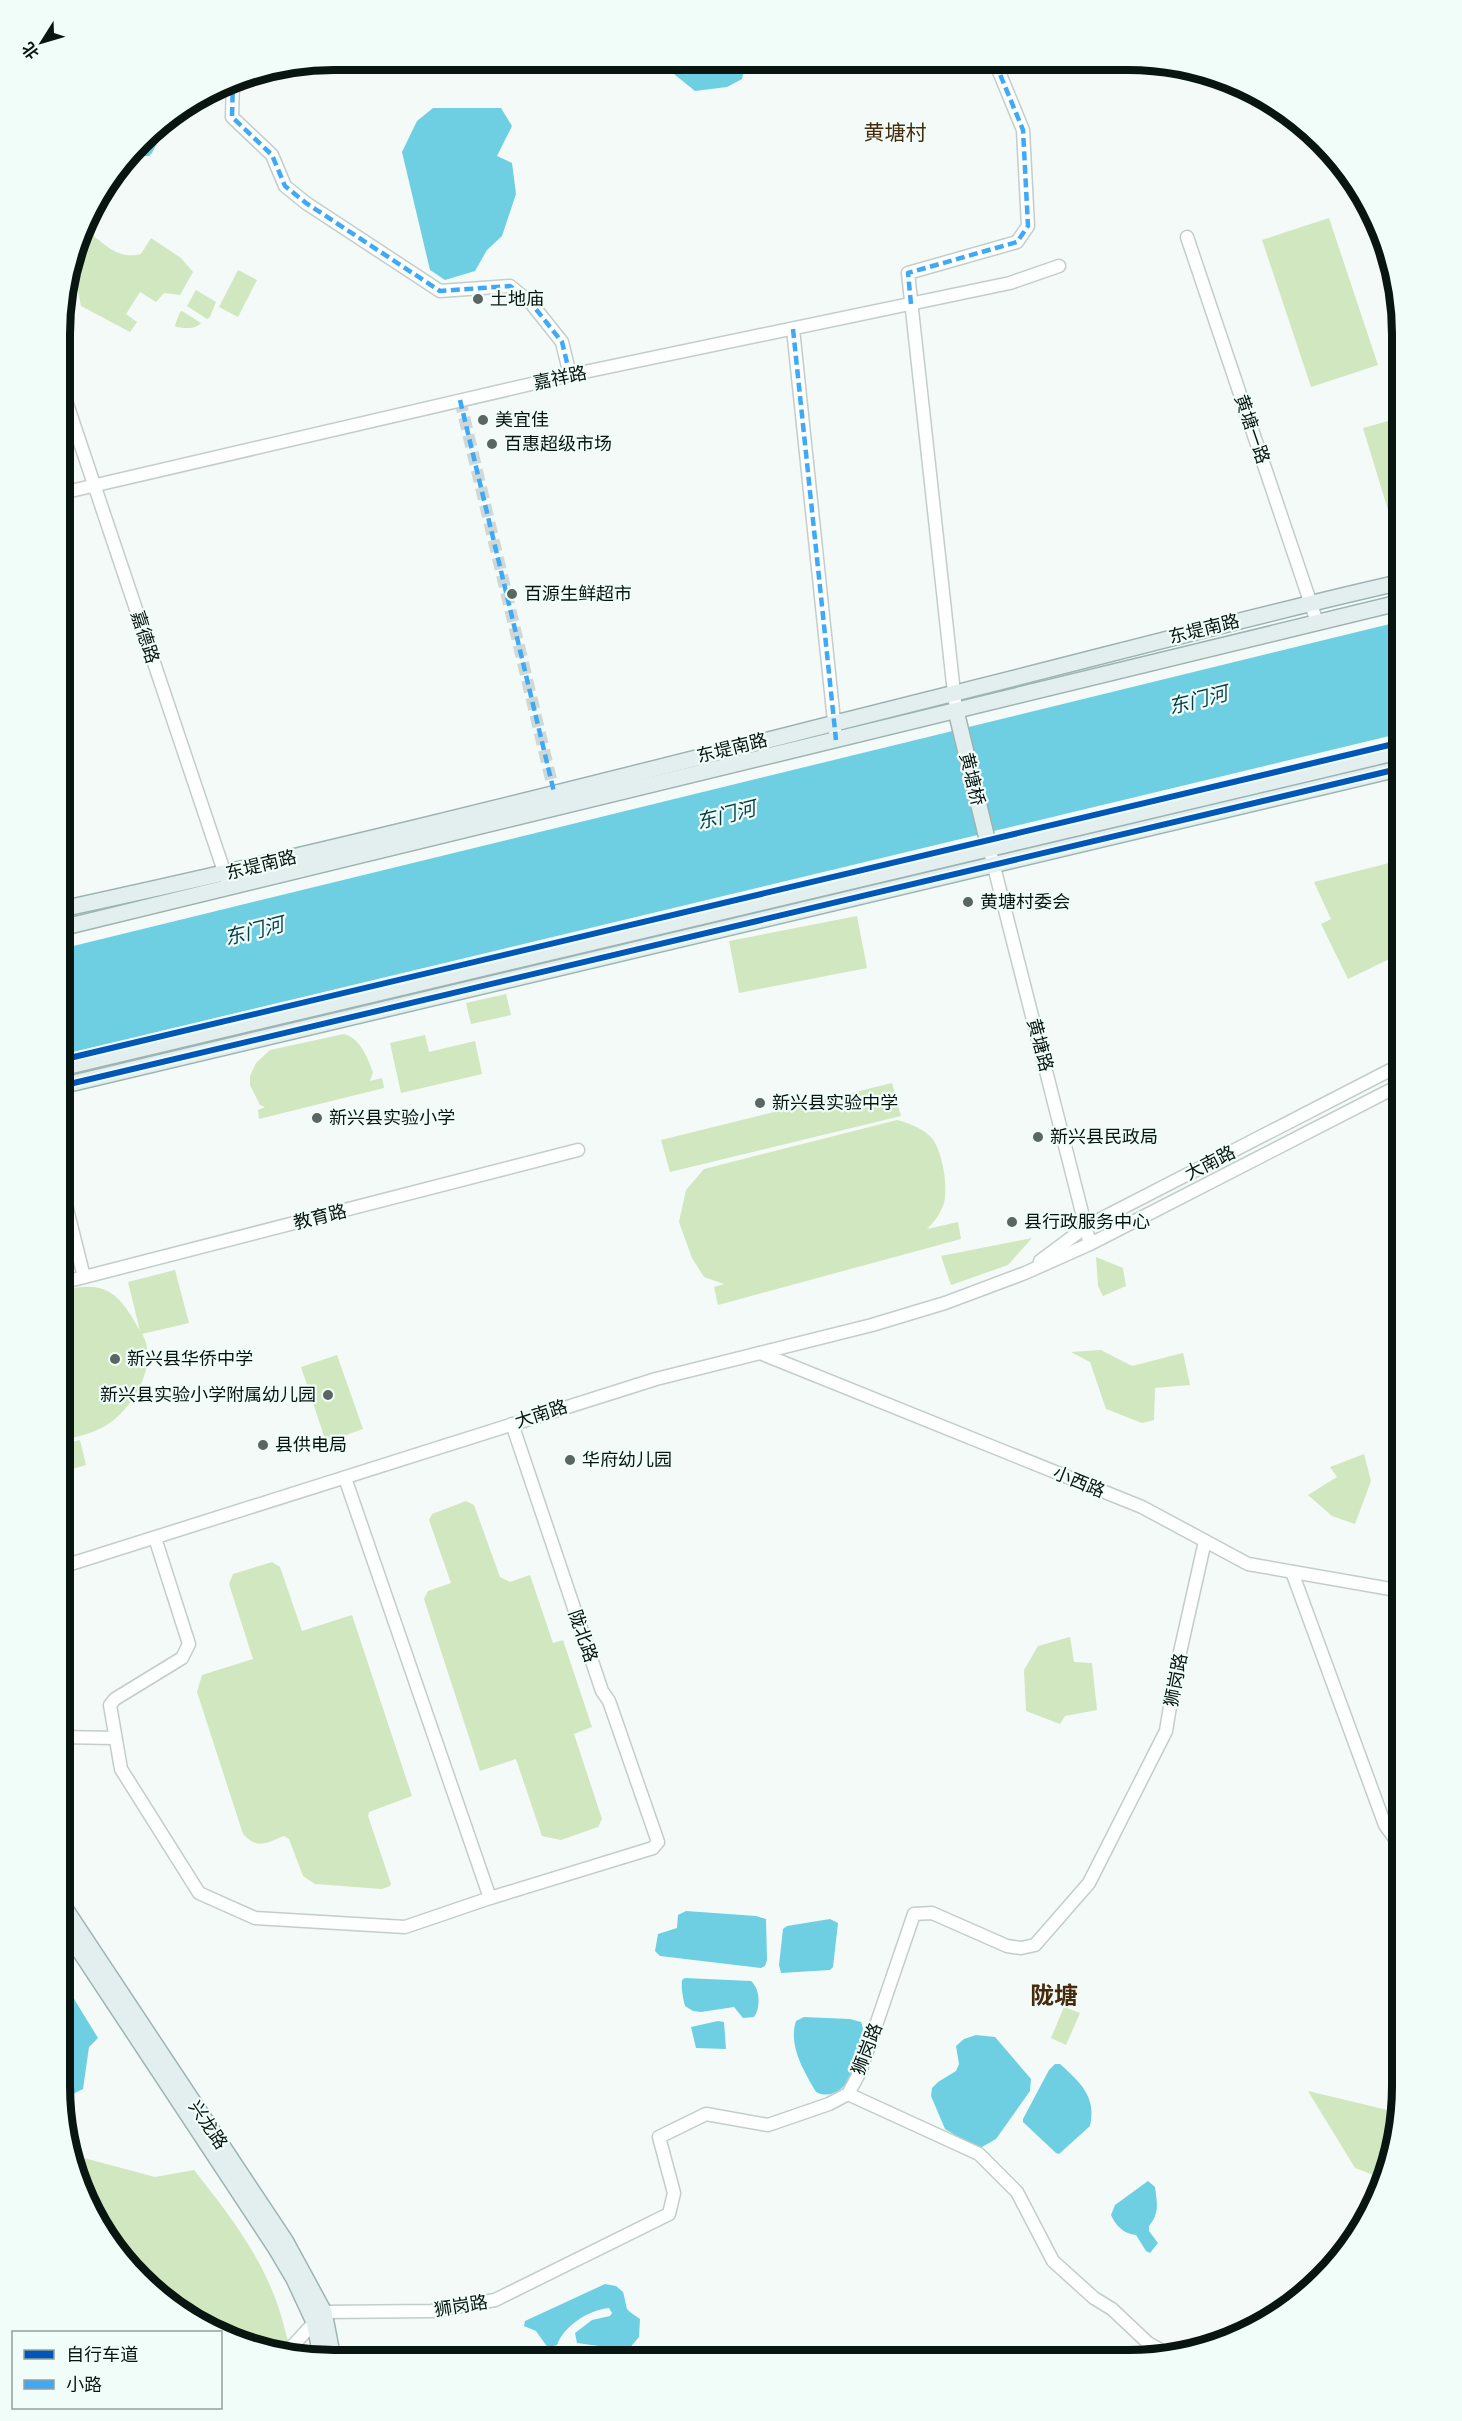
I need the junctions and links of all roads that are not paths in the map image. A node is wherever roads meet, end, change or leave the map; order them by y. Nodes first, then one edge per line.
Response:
1 (998, 70) edge
2 (232, 92) edge
3 (1187, 237) dead end
4 (1059, 266) dead end
5 (911, 304) junction
6 (793, 329) junction
7 (570, 375) junction
8 (70, 412) edge
9 (94, 485) junction
10 (70, 491) edge
11 (1392, 584) edge
12 (1310, 603) junction
13 (1392, 604) edge
14 (1317, 622) junction
15 (954, 694) junction
16 (956, 711) junction
17 (834, 722) junction
18 (836, 740) junction
19 (1392, 753) edge
20 (1392, 770) edge
21 (989, 847) junction
22 (993, 866) junction
23 (226, 880) junction
24 (70, 908) edge
25 (70, 926) edge
26 (70, 1066) edge
27 (1392, 1069) edge
28 (70, 1084) edge
29 (1392, 1089) edge
30 (578, 1150) dead end
31 (70, 1222) edge
32 (1087, 1226) junction
33 (1090, 1244) junction
34 (1025, 1273) junction
35 (84, 1277) junction
36 (70, 1281) edge
37 (760, 1353) junction
38 (512, 1424) junction
39 (345, 1478) junction
40 (154, 1538) junction
41 (1205, 1541) junction
42 (70, 1564) edge
43 (1292, 1572) junction
44 (1392, 1589) edge
45 (70, 1737) edge
46 (115, 1738) junction
47 (1392, 1834) edge
48 (490, 1898) junction
49 (70, 1916) edge
50 (70, 1936) edge
51 (848, 2094) junction
52 (319, 2317) junction
53 (292, 2347) edge
54 (1158, 2348) edge
55 (321, 2350) edge
56 (330, 2350) edge

1 - 5 street
2 - 7 street
3 - 12 street, 黄塘一路
4 - 5 street, 嘉祥路
5 - 6 street, 嘉祥路
5 - 15 street
6 - 7 street, 嘉祥路
6 - 17 street
7 - 9 street, 嘉祥路
8 - 9 street, 嘉德路
9 - 10 street, 嘉祥路
9 - 23 street, 嘉德路
11 - 12 main road, 东堤南路
12 - 14 street, 黄塘一路
12 - 15 main road, 东堤南路
13 - 14 main road, 东堤南路
14 - 16 main road, 东堤南路
15 - 16 street
15 - 17 main road, 东堤南路
16 - 18 main road, 东堤南路
16 - 21 main road, 黄塘桥
17 - 18 street
17 - 23 main road, 东堤南路
18 - 23 main road, 东堤南路
19 - 21 main road
20 - 22 main road
21 - 22 street, 黄塘路
21 - 26 main road
22 - 28 main road
22 - 32 street, 黄塘路
23 - 24 main road, 东堤南路
23 - 25 main road, 东堤南路
27 - 32 street, 大南路
29 - 33 street, 大南路
30 - 35 street, 教育路
31 - 35 street
32 - 33 street, 黄塘路
32 - 34 street, 大南路
33 - 34 street, 大南路
34 - 37 street, 大南路
35 - 36 street, 教育路
37 - 38 street, 大南路
37 - 41 street, 小西路
38 - 39 street, 大南路
38 - 48 street, 陇北路
39 - 40 street, 大南路
39 - 48 street
40 - 42 street, 大南路
40 - 46 street
41 - 43 street, 小西路
41 - 51 street, 狮岗路
43 - 44 street, 小西路
43 - 47 street
45 - 46 street
46 - 48 street
49 - 52 main road, 兴龙路
50 - 52 main road, 兴龙路
51 - 52 street, 狮岗路
51 - 54 street
52 - 53 street
52 - 55 main road, 兴龙路
52 - 56 main road, 兴龙路

